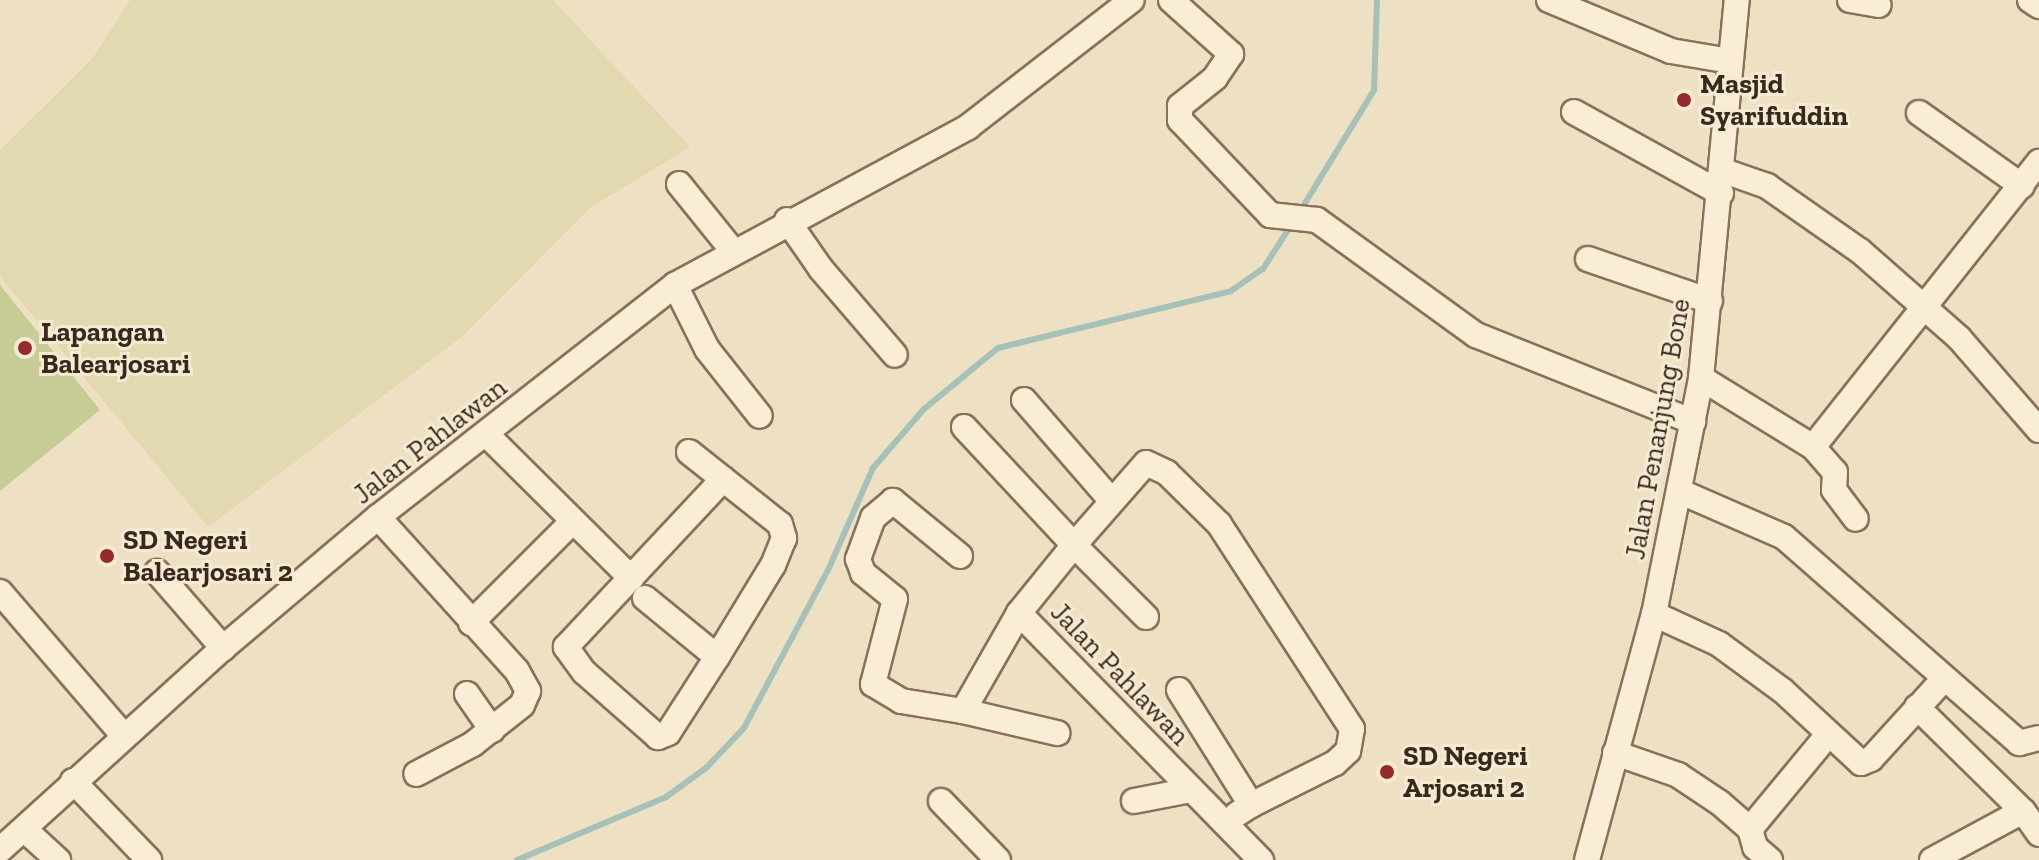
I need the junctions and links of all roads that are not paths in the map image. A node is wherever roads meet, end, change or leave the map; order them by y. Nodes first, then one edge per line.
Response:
1 (1132, 0) edge
2 (1171, 0) edge
3 (1549, 0) edge
4 (1737, 0) edge
5 (1850, 0) edge
6 (2030, 0) edge
7 (1879, 5) dead end
8 (2039, 6) edge
9 (1730, 61) junction
10 (1574, 112) dead end
11 (1919, 113) dead end
12 (2039, 162) edge
13 (1722, 182) junction
14 (679, 184) dead end
15 (2022, 186) junction
16 (787, 220) junction
17 (733, 251) junction
18 (1588, 259) dead end
19 (675, 285) junction
20 (1710, 301) junction
21 (1926, 309) junction
22 (895, 355) dead end
23 (1701, 378) junction
24 (1024, 400) dead end
25 (760, 416) dead end
26 (1693, 422) junction
27 (964, 427) dead end
28 (2039, 430) edge
29 (488, 436) junction
30 (1813, 447) junction
31 (689, 452) dead end
32 (723, 479) junction
33 (1681, 492) junction
34 (1111, 500) junction
35 (378, 517) junction
36 (1856, 519) dead end
37 (572, 522) junction
38 (1074, 545) junction
39 (960, 556) dead end
40 (157, 572) dead end
41 (638, 588) junction
42 (0, 592) edge
43 (1019, 613) junction
44 (1654, 614) junction
45 (1146, 617) dead end
46 (471, 623) junction
47 (223, 648) junction
48 (717, 657) junction
49 (1942, 681) junction
50 (1179, 690) dead end
51 (467, 694) dead end
52 (1917, 707) junction
53 (963, 711) junction
54 (492, 730) junction
55 (1057, 733) dead end
56 (124, 736) junction
57 (1827, 736) junction
58 (2039, 738) edge
59 (1615, 753) junction
60 (416, 774) dead end
61 (73, 781) junction
62 (1191, 790) junction
63 (941, 801) dead end
64 (1134, 801) dead end
65 (1251, 805) junction
66 (2023, 811) junction
67 (1221, 824) junction
68 (25, 830) junction
69 (2039, 834) edge
70 (1754, 849) edge
71 (0, 850) edge
72 (1253, 858) edge
73 (58, 860) edge
74 (149, 860) edge
75 (998, 860) edge
76 (1587, 860) edge
77 (1932, 860) edge

1 - 16 street, Jalan Pahlawan
2 - 26 street
3 - 9 street
4 - 9 street, Jalan Penanjung Bone
5 - 7 street
6 - 8 street
9 - 13 street, Jalan Penanjung Bone
10 - 13 street
11 - 15 street
12 - 15 street
13 - 20 street, Jalan Penanjung Bone
13 - 21 street
14 - 17 street
15 - 21 street
16 - 17 street, Jalan Pahlawan
16 - 22 street
17 - 19 street, Jalan Pahlawan
18 - 20 street
19 - 25 street
19 - 29 street, Jalan Pahlawan
20 - 23 street, Jalan Penanjung Bone
21 - 28 street
21 - 30 street
23 - 26 street, Jalan Penanjung Bone
23 - 30 street
24 - 34 street
26 - 33 street, Jalan Penanjung Bone
27 - 38 street
29 - 35 street, Jalan Pahlawan
29 - 37 street
30 - 36 street
31 - 32 street
32 - 41 street
32 - 48 street
33 - 44 street, Jalan Penanjung Bone
33 - 49 street
34 - 38 street, Jalan Pahlawan
34 - 65 street, Jalan Pahlawan
35 - 46 street
35 - 47 street, Jalan Pahlawan
37 - 41 street
37 - 46 street
38 - 43 street, Jalan Pahlawan
38 - 45 street
39 - 53 street
40 - 47 street
41 - 48 street
41 - 48 street
42 - 56 street
43 - 53 street
43 - 62 street, Jalan Pahlawan
44 - 57 street
44 - 59 street, Jalan Penanjung Bone
46 - 54 street
47 - 56 street, Jalan Pahlawan
49 - 52 street
49 - 58 street
50 - 65 street
51 - 54 street
52 - 57 street
52 - 66 street
53 - 55 street
54 - 60 street
56 - 61 street, Jalan Pahlawan
57 - 70 street
59 - 70 street
59 - 76 street, Jalan Penanjung Bone
61 - 68 street, Jalan Pahlawan
61 - 74 street
62 - 64 street
62 - 67 street, Jalan Pahlawan
63 - 75 street
65 - 67 street
66 - 69 street
66 - 77 street
67 - 72 street, Jalan Pahlawan
68 - 71 street, Jalan Pahlawan
68 - 73 street

